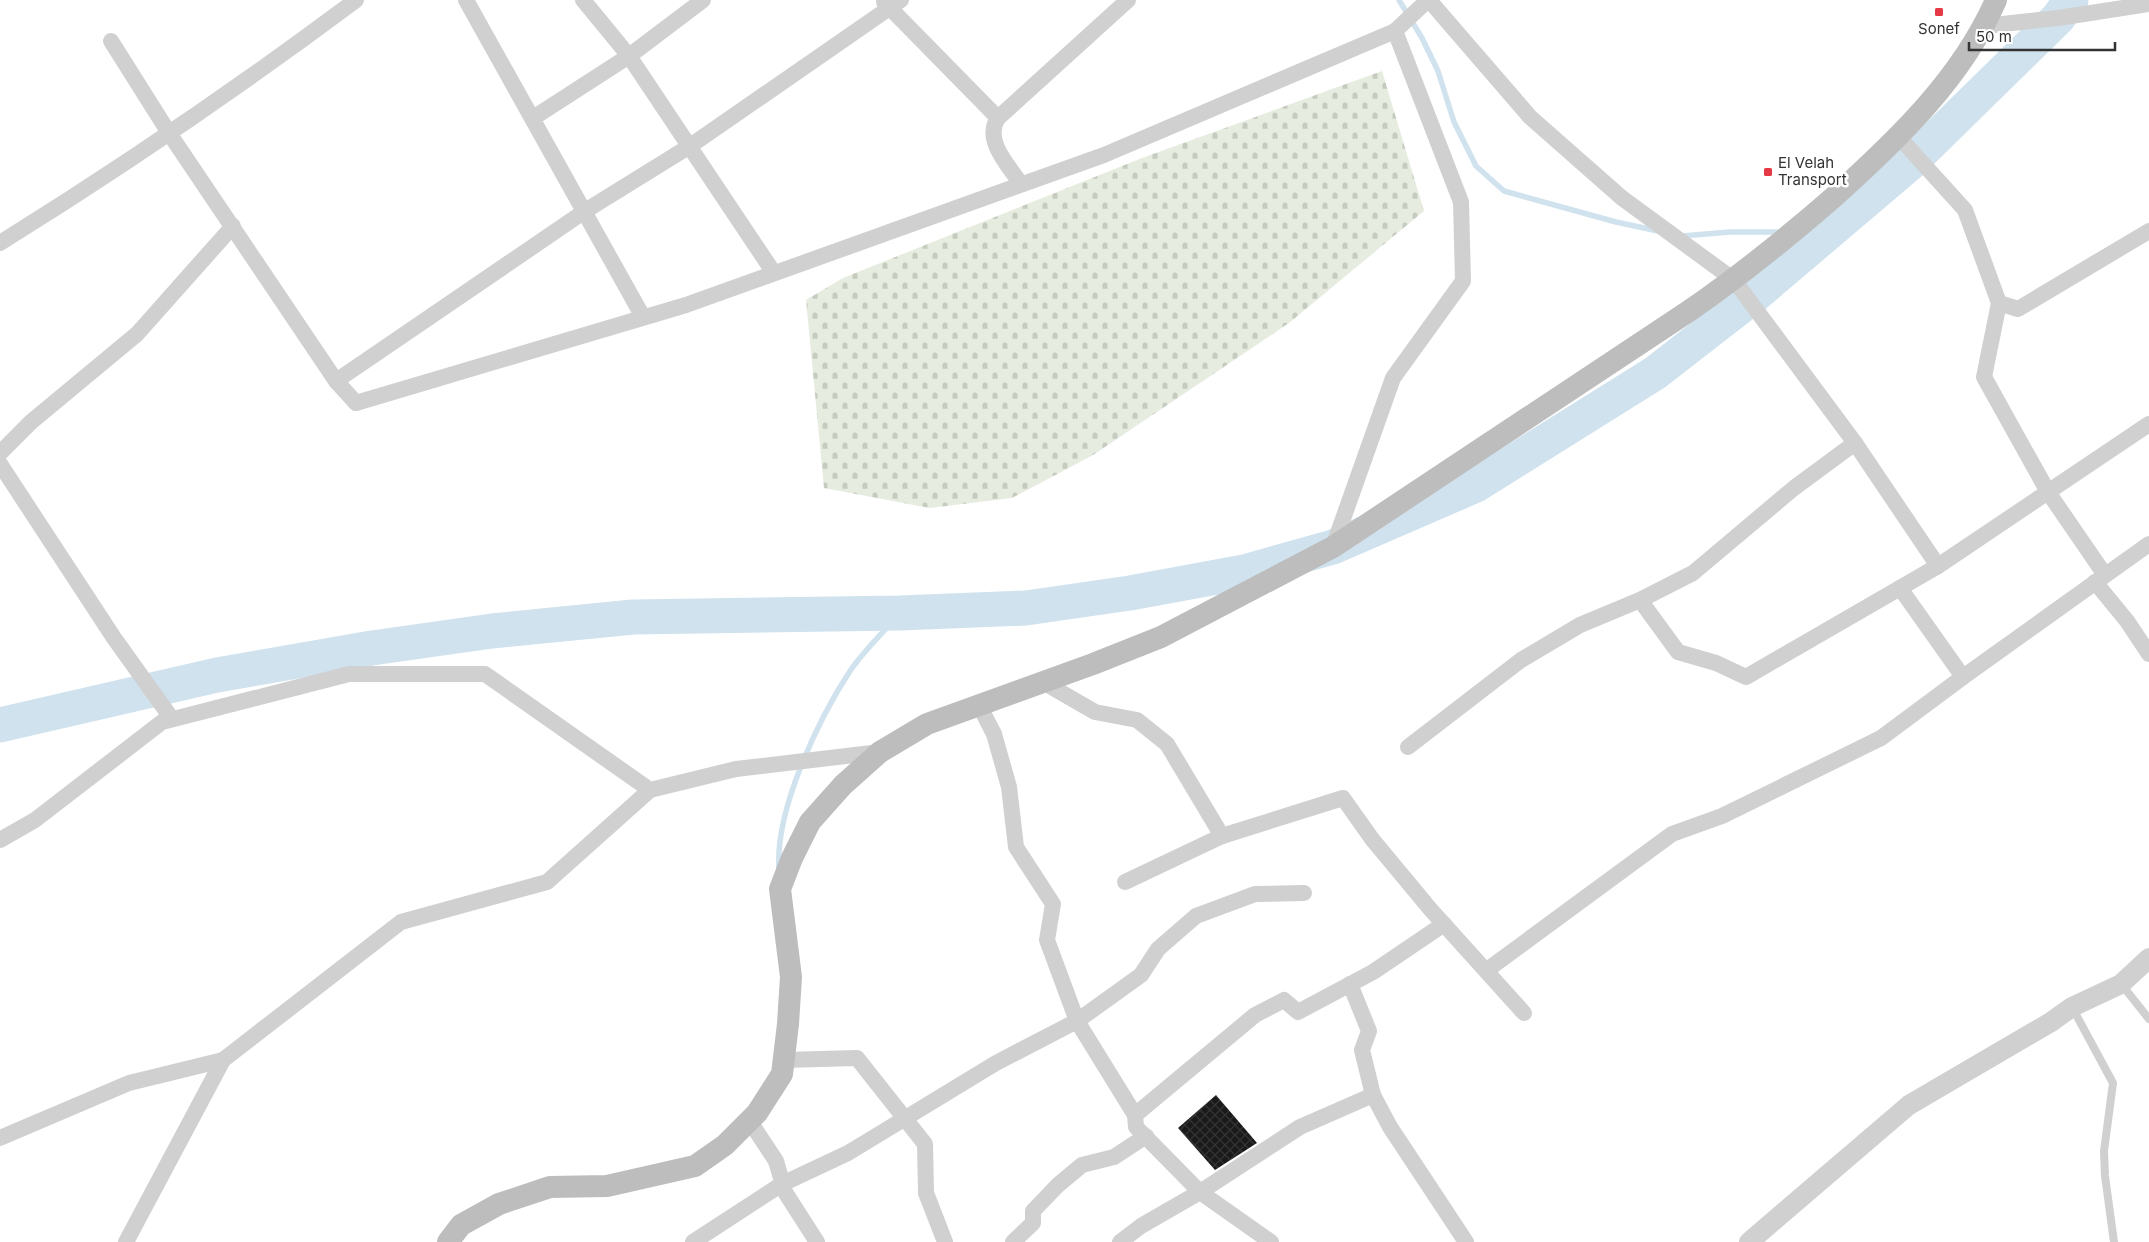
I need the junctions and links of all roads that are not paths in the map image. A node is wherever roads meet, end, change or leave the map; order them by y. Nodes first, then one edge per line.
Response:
1 (356, 0) edge
2 (466, 0) edge
3 (583, 0) edge
4 (703, 0) edge
5 (1128, 0) edge
6 (1429, 0) edge
7 (1996, 0) edge
8 (891, 3) edge
9 (2149, 4) edge
10 (1984, 26) junction
11 (1395, 31) junction
12 (111, 41) dead end
13 (629, 56) junction
14 (533, 118) junction
15 (998, 118) junction
16 (170, 133) junction
17 (1898, 136) junction
18 (690, 146) junction
19 (1021, 184) junction
20 (585, 211) junction
21 (233, 226) junction
22 (2149, 231) edge
23 (0, 243) edge
24 (774, 273) junction
25 (1734, 280) junction
26 (1999, 303) junction
27 (643, 317) junction
28 (336, 381) junction
29 (2149, 424) edge
30 (1855, 443) junction
31 (0, 453) edge
32 (0, 464) edge
33 (2048, 492) junction
34 (2149, 544) edge
35 (1333, 547) junction
36 (1938, 566) junction
37 (2100, 578) junction
38 (1900, 588) junction
39 (1640, 600) junction
40 (2149, 654) edge
41 (1963, 677) junction
42 (1043, 682) junction
43 (979, 705) junction
44 (172, 720) junction
45 (1408, 747) dead end
46 (880, 752) junction
47 (650, 790) junction
48 (1222, 836) junction
49 (0, 840) edge
50 (1125, 882) dead end
51 (1304, 893) dead end
52 (1444, 924) junction
53 (2149, 958) edge
54 (1487, 970) junction
55 (1350, 984) junction
56 (2121, 984) junction
57 (2072, 1007) junction
58 (1524, 1013) dead end
59 (2149, 1019) edge
60 (1077, 1021) junction
61 (223, 1060) junction
62 (784, 1060) junction
63 (1373, 1094) junction
64 (1135, 1115) junction
65 (905, 1118) junction
66 (749, 1120) junction
67 (1146, 1136) junction
68 (0, 1138) edge
69 (782, 1184) junction
70 (1200, 1192) junction
71 (446, 1239) edge
72 (126, 1242) edge
73 (693, 1242) edge
74 (818, 1242) edge
75 (945, 1242) edge
76 (1013, 1242) edge
77 (1120, 1242) edge
78 (1271, 1242) edge
79 (1466, 1242) edge
80 (1749, 1242) edge
81 (2114, 1242) edge

1 - 16 street
2 - 14 street
3 - 13 street
4 - 13 street
5 - 15 street
6 - 11 street
6 - 25 street
7 - 10 main road
8 - 15 street
8 - 18 street
9 - 10 street
10 - 17 main road
11 - 19 street
11 - 35 street
12 - 16 street
13 - 14 street
13 - 18 street
14 - 20 street
15 - 19 street
16 - 21 street
16 - 23 street
17 - 25 main road
17 - 26 street
18 - 20 street
18 - 24 street
19 - 24 street
20 - 27 street
20 - 28 street
21 - 28 street
21 - 31 street
22 - 26 street
24 - 27 street
25 - 30 street
25 - 35 main road
26 - 33 street
27 - 28 street
29 - 33 street
30 - 36 street
30 - 39 street
32 - 44 street
33 - 36 street
33 - 37 street
34 - 37 street
35 - 42 main road
36 - 38 street
37 - 40 street
37 - 41 street
38 - 39 street
38 - 41 street
39 - 45 street
41 - 54 street
42 - 43 main road
42 - 48 street
43 - 46 main road
43 - 60 street
44 - 47 street
44 - 49 street
46 - 47 street
46 - 62 main road
47 - 61 street
48 - 50 street
48 - 52 street
51 - 60 street
52 - 54 street
52 - 55 street
53 - 56 street
54 - 58 street
55 - 63 street
55 - 64 street
56 - 57 street
56 - 59 lane
57 - 80 street
57 - 81 lane
60 - 64 street
60 - 65 street
61 - 68 street
61 - 72 street
62 - 65 street
62 - 66 main road
63 - 70 street
63 - 79 street
64 - 67 street
65 - 69 street
65 - 75 street
66 - 69 street
66 - 71 main road
67 - 70 street
67 - 76 street
69 - 73 street
69 - 74 street
70 - 77 street
70 - 78 street

